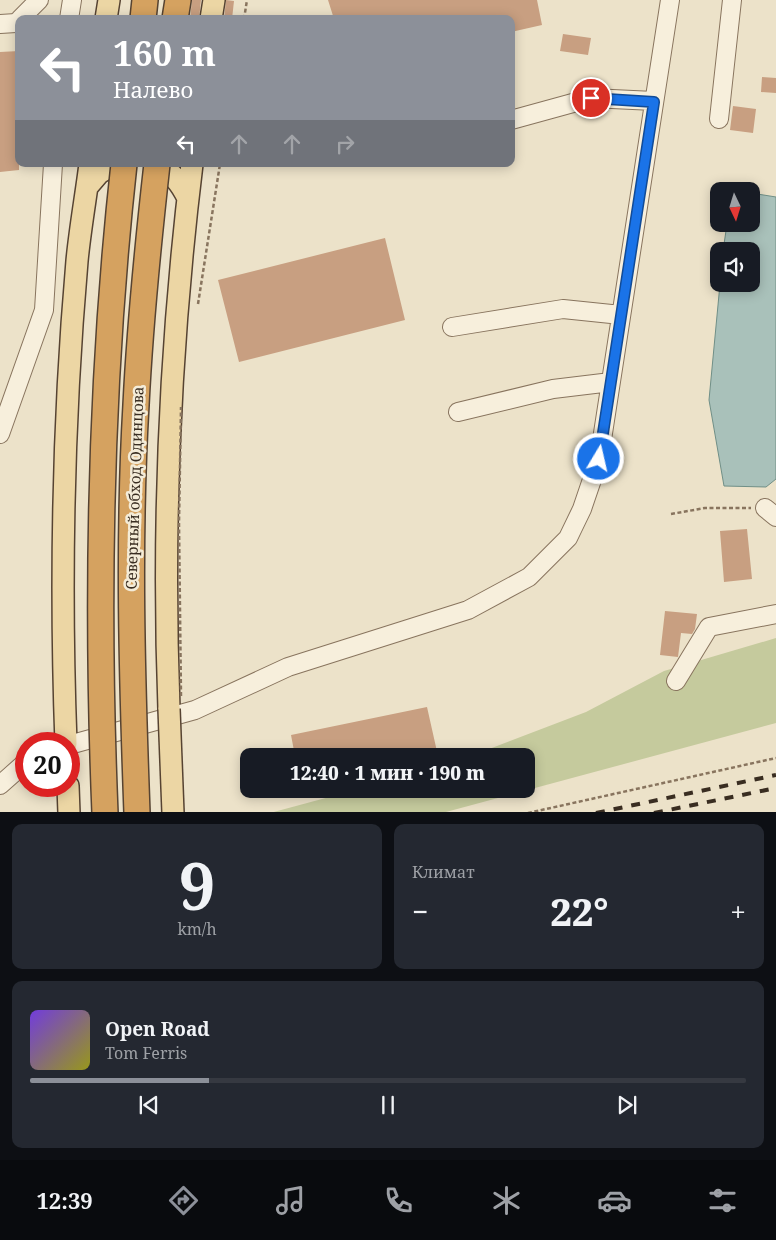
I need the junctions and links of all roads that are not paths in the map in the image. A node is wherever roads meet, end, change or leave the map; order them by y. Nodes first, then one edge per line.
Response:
1 (39, 0) edge
2 (72, 0) edge
3 (109, 0) edge
4 (145, 0) edge
5 (178, 0) edge
6 (214, 0) edge
7 (670, 0) edge
8 (732, 0) edge
9 (23, 15) edge
10 (70, 15) edge
11 (107, 15) edge
12 (143, 15) edge
13 (176, 15) edge
14 (212, 15) edge
15 (15, 23) edge
16 (0, 24) edge
17 (654, 102) junction
18 (515, 119) edge
19 (719, 119) dead end
20 (53, 167) edge
21 (90, 167) edge
22 (109, 167) edge
23 (124, 167) edge
24 (156, 167) edge
25 (163, 167) edge
26 (192, 167) edge
27 (87, 187) junction
28 (188, 198) junction
29 (621, 315) junction
30 (452, 327) dead end
31 (611, 382) junction
32 (458, 412) dead end
33 (0, 434) edge
34 (776, 614) edge
35 (676, 681) dead end
36 (68, 732) edge
37 (80, 741) edge
38 (15, 772) edge
39 (0, 785) edge
40 (68, 797) edge
41 (69, 812) edge
42 (105, 812) edge
43 (137, 812) edge
44 (173, 812) edge

1 - 9 street
2 - 10 street
3 - 11 main road
4 - 12 highway
5 - 13 highway
6 - 14 main road
7 - 17 street
8 - 19 street
15 - 16 street
17 - 18 street
17 - 29 street
20 - 33 street
21 - 27 main road
22 - 27 main road
23 - 42 highway, bridge
24 - 43 highway, Северный обход Одинцова, bridge
25 - 28 main road
26 - 28 main road
27 - 36 main road
28 - 44 main road, bridge
29 - 30 street
29 - 31 street
31 - 32 street
31 - 37 street
34 - 35 street
38 - 39 street
40 - 41 main road

